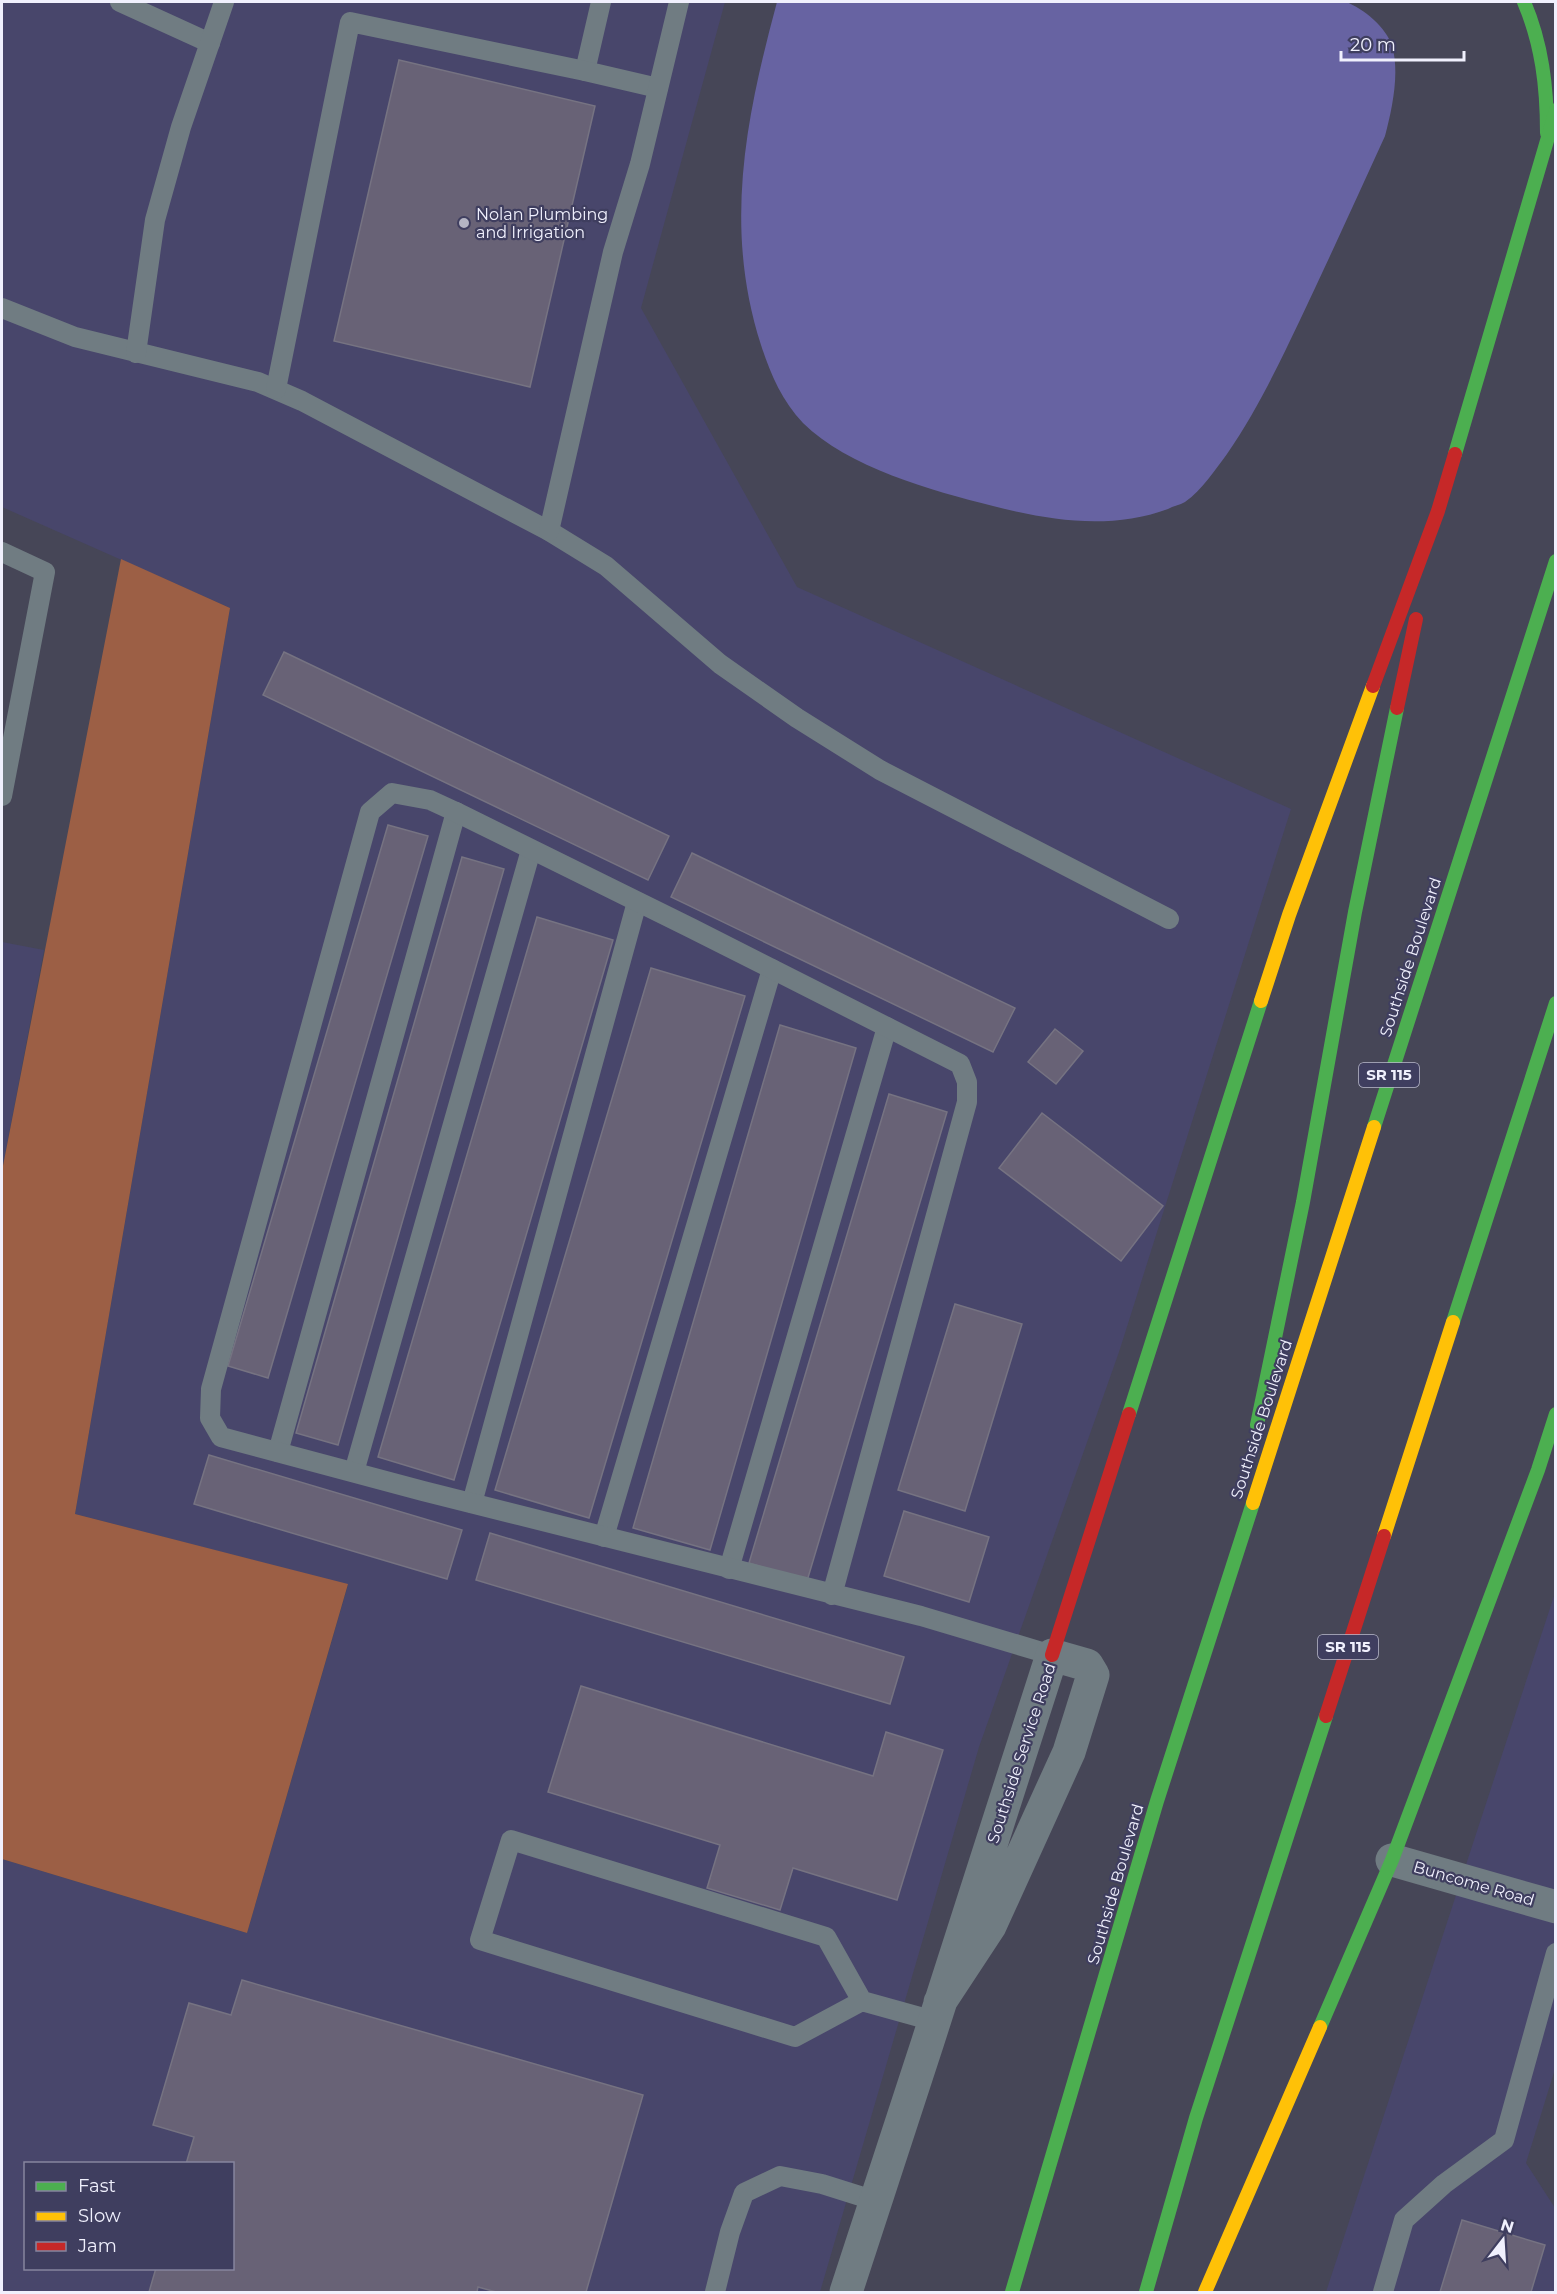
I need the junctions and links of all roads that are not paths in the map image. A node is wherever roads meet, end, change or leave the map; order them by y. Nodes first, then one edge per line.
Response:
1 (120, 2) edge
2 (224, 2) edge
3 (601, 2) edge
4 (1524, 2) edge
5 (672, 4) edge
6 (210, 43) junction
7 (585, 70) junction
8 (658, 88) junction
9 (1556, 110) edge
10 (1551, 138) edge
11 (2, 308) edge
12 (136, 353) junction
13 (276, 389) junction
14 (1438, 511) junction
15 (549, 531) junction
16 (2, 552) edge
17 (1556, 561) edge
18 (2, 796) edge
19 (456, 812) junction
20 (531, 850) junction
21 (637, 902) junction
22 (1169, 919) dead end
23 (772, 969) junction
24 (1556, 1003) edge
25 (887, 1027) junction
26 (1556, 1414) edge
27 (1255, 1436) dead end
28 (278, 1452) junction
29 (354, 1472) junction
30 (1245, 1483) dead end
31 (472, 1503) junction
32 (604, 1537) junction
33 (729, 1569) junction
34 (1223, 1589) junction
35 (832, 1595) junction
36 (1053, 1655) junction
37 (1392, 1860) junction
38 (1556, 1907) edge
39 (1556, 1953) edge
40 (862, 2001) junction
41 (937, 2012) junction
42 (876, 2201) junction
43 (715, 2292) edge
44 (846, 2292) edge
45 (1012, 2292) edge
46 (1146, 2292) edge
47 (1205, 2292) edge
48 (1383, 2292) edge

1 - 6 lane
2 - 6 lane
3 - 7 lane
4 - 10 highway
5 - 8 lane
6 - 12 lane
7 - 8 lane
7 - 13 lane
8 - 15 lane
9 - 10 highway
10 - 14 highway
11 - 12 lane
12 - 13 lane
13 - 15 lane
14 - 27 highway
14 - 36 highway
15 - 22 lane
16 - 18 lane
17 - 34 highway, Southside Boulevard / SR 115
19 - 20 lane
19 - 28 lane
19 - 28 lane
20 - 21 lane
20 - 29 lane
21 - 23 lane
21 - 31 lane
23 - 25 lane
23 - 32 lane
24 - 46 highway, SR 115
25 - 33 lane
25 - 35 lane
26 - 37 highway
28 - 29 lane
29 - 31 lane
30 - 34 highway
31 - 32 lane
32 - 33 lane
33 - 35 lane
34 - 45 highway, Southside Boulevard / SR 115
35 - 36 lane
36 - 41 street, Southside Service Road
36 - 41 street, Southside Service Road
37 - 38 street, Buncome Road
37 - 47 highway
39 - 48 lane
40 - 40 lane
40 - 41 lane
41 - 42 street, Southside Service Road
42 - 43 lane
42 - 44 street, Southside Service Road

